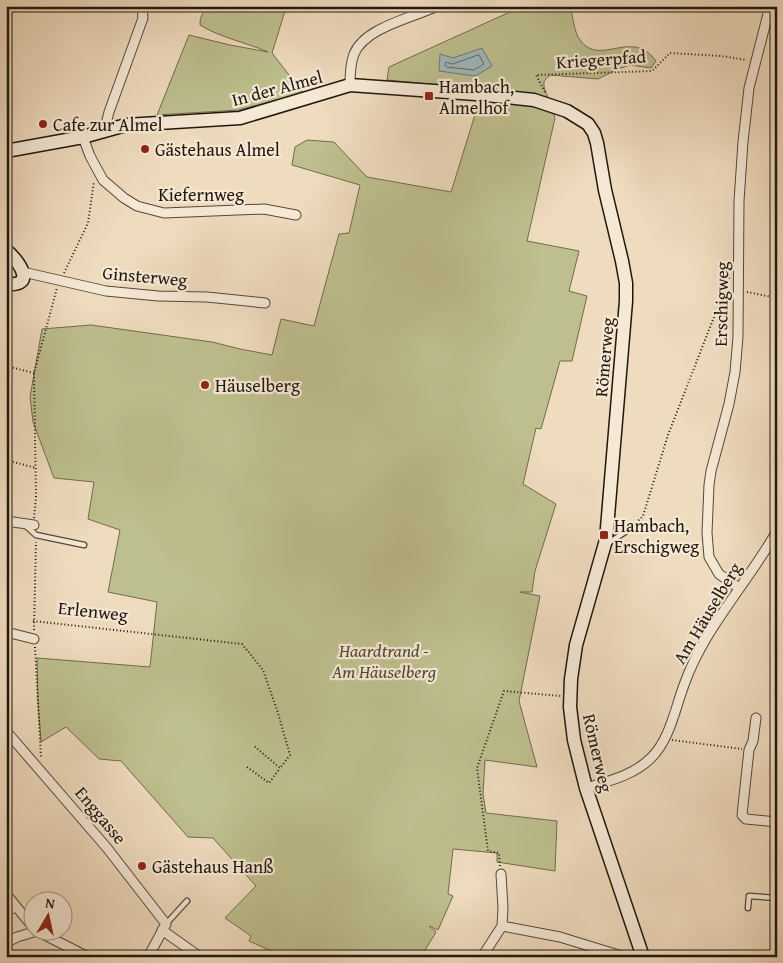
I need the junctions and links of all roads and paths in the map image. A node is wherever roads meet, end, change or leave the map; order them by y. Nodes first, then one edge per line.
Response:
1 (142, 6) edge
2 (437, 6) edge
3 (770, 6) edge
4 (755, 62) junction
5 (350, 85) junction
6 (552, 106) junction
7 (108, 130) junction
8 (84, 137) junction
9 (6, 151) edge
10 (96, 168) junction
11 (296, 215) dead end
12 (6, 250) edge
13 (738, 271) junction
14 (23, 272) junction
15 (60, 281) junction
16 (6, 284) edge
17 (738, 290) junction
18 (777, 298) edge
19 (265, 303) dead end
20 (6, 366) edge
21 (34, 374) junction
22 (6, 460) edge
23 (36, 468) junction
24 (6, 521) edge
25 (29, 524) junction
26 (631, 528) joint
27 (777, 531) edge
28 (36, 535) junction
29 (84, 545) dead end
30 (605, 545) junction
31 (739, 588) junction
32 (6, 632) edge
33 (34, 639) joint
34 (570, 696) junction
35 (756, 718) dead end
36 (6, 731) edge
37 (665, 739) junction
38 (254, 746) dead end
39 (749, 750) junction
40 (41, 759) dead end
41 (247, 766) dead end
42 (280, 768) junction
43 (586, 788) junction
44 (777, 822) edge
45 (501, 874) joint
46 (6, 894) edge
47 (777, 898) edge
48 (188, 901) dead end
49 (16, 906) junction
50 (748, 908) dead end
51 (6, 911) edge
52 (22, 914) edge
53 (502, 926) junction
54 (164, 927) junction
55 (22, 936) edge
56 (55, 940) edge
57 (6, 943) edge
58 (88, 957) edge
59 (148, 957) edge
60 (200, 957) edge
61 (482, 957) edge
62 (625, 957) edge
63 (643, 957) edge

1 - 7 street
2 - 5 street
3 - 4 street, Erschigweg
4 - 6 path, Kriegerpfad
4 - 13 street, Erschigweg
5 - 6 street, Römerweg
5 - 7 street, In der Almel
6 - 30 street, Römerweg
7 - 8 street, In der Almel
8 - 9 street, In der Almel
8 - 10 street, Kiefernweg
10 - 11 street, Kiefernweg
10 - 15 path
12 - 14 street
13 - 17 street, Erschigweg
13 - 26 path
14 - 15 street, Ginsterweg
14 - 16 street
15 - 19 street, Ginsterweg
15 - 21 path
17 - 18 path
17 - 31 street, Erschigweg
20 - 21 path
21 - 23 path
22 - 23 path
23 - 25 path
24 - 25 street
25 - 28 lane
26 - 30 lane
27 - 31 street, Am Häuselberg
28 - 29 lane
28 - 42 path, Erlenweg
30 - 34 street, Römerweg
31 - 37 street, Am Häuselberg
32 - 33 street
33 - 40 path
34 - 43 street, Römerweg
34 - 45 path
35 - 39 street
36 - 54 street, Enggasse
37 - 39 path
37 - 43 street, Am Häuselberg
38 - 42 path
39 - 44 street
41 - 42 path
43 - 63 street, Römerweg
45 - 53 street
46 - 49 street
47 - 50 lane
48 - 54 lane
49 - 51 street
49 - 52 street
53 - 61 street
53 - 62 street
54 - 59 street
54 - 60 street, Enggasse
55 - 57 street
56 - 58 street

